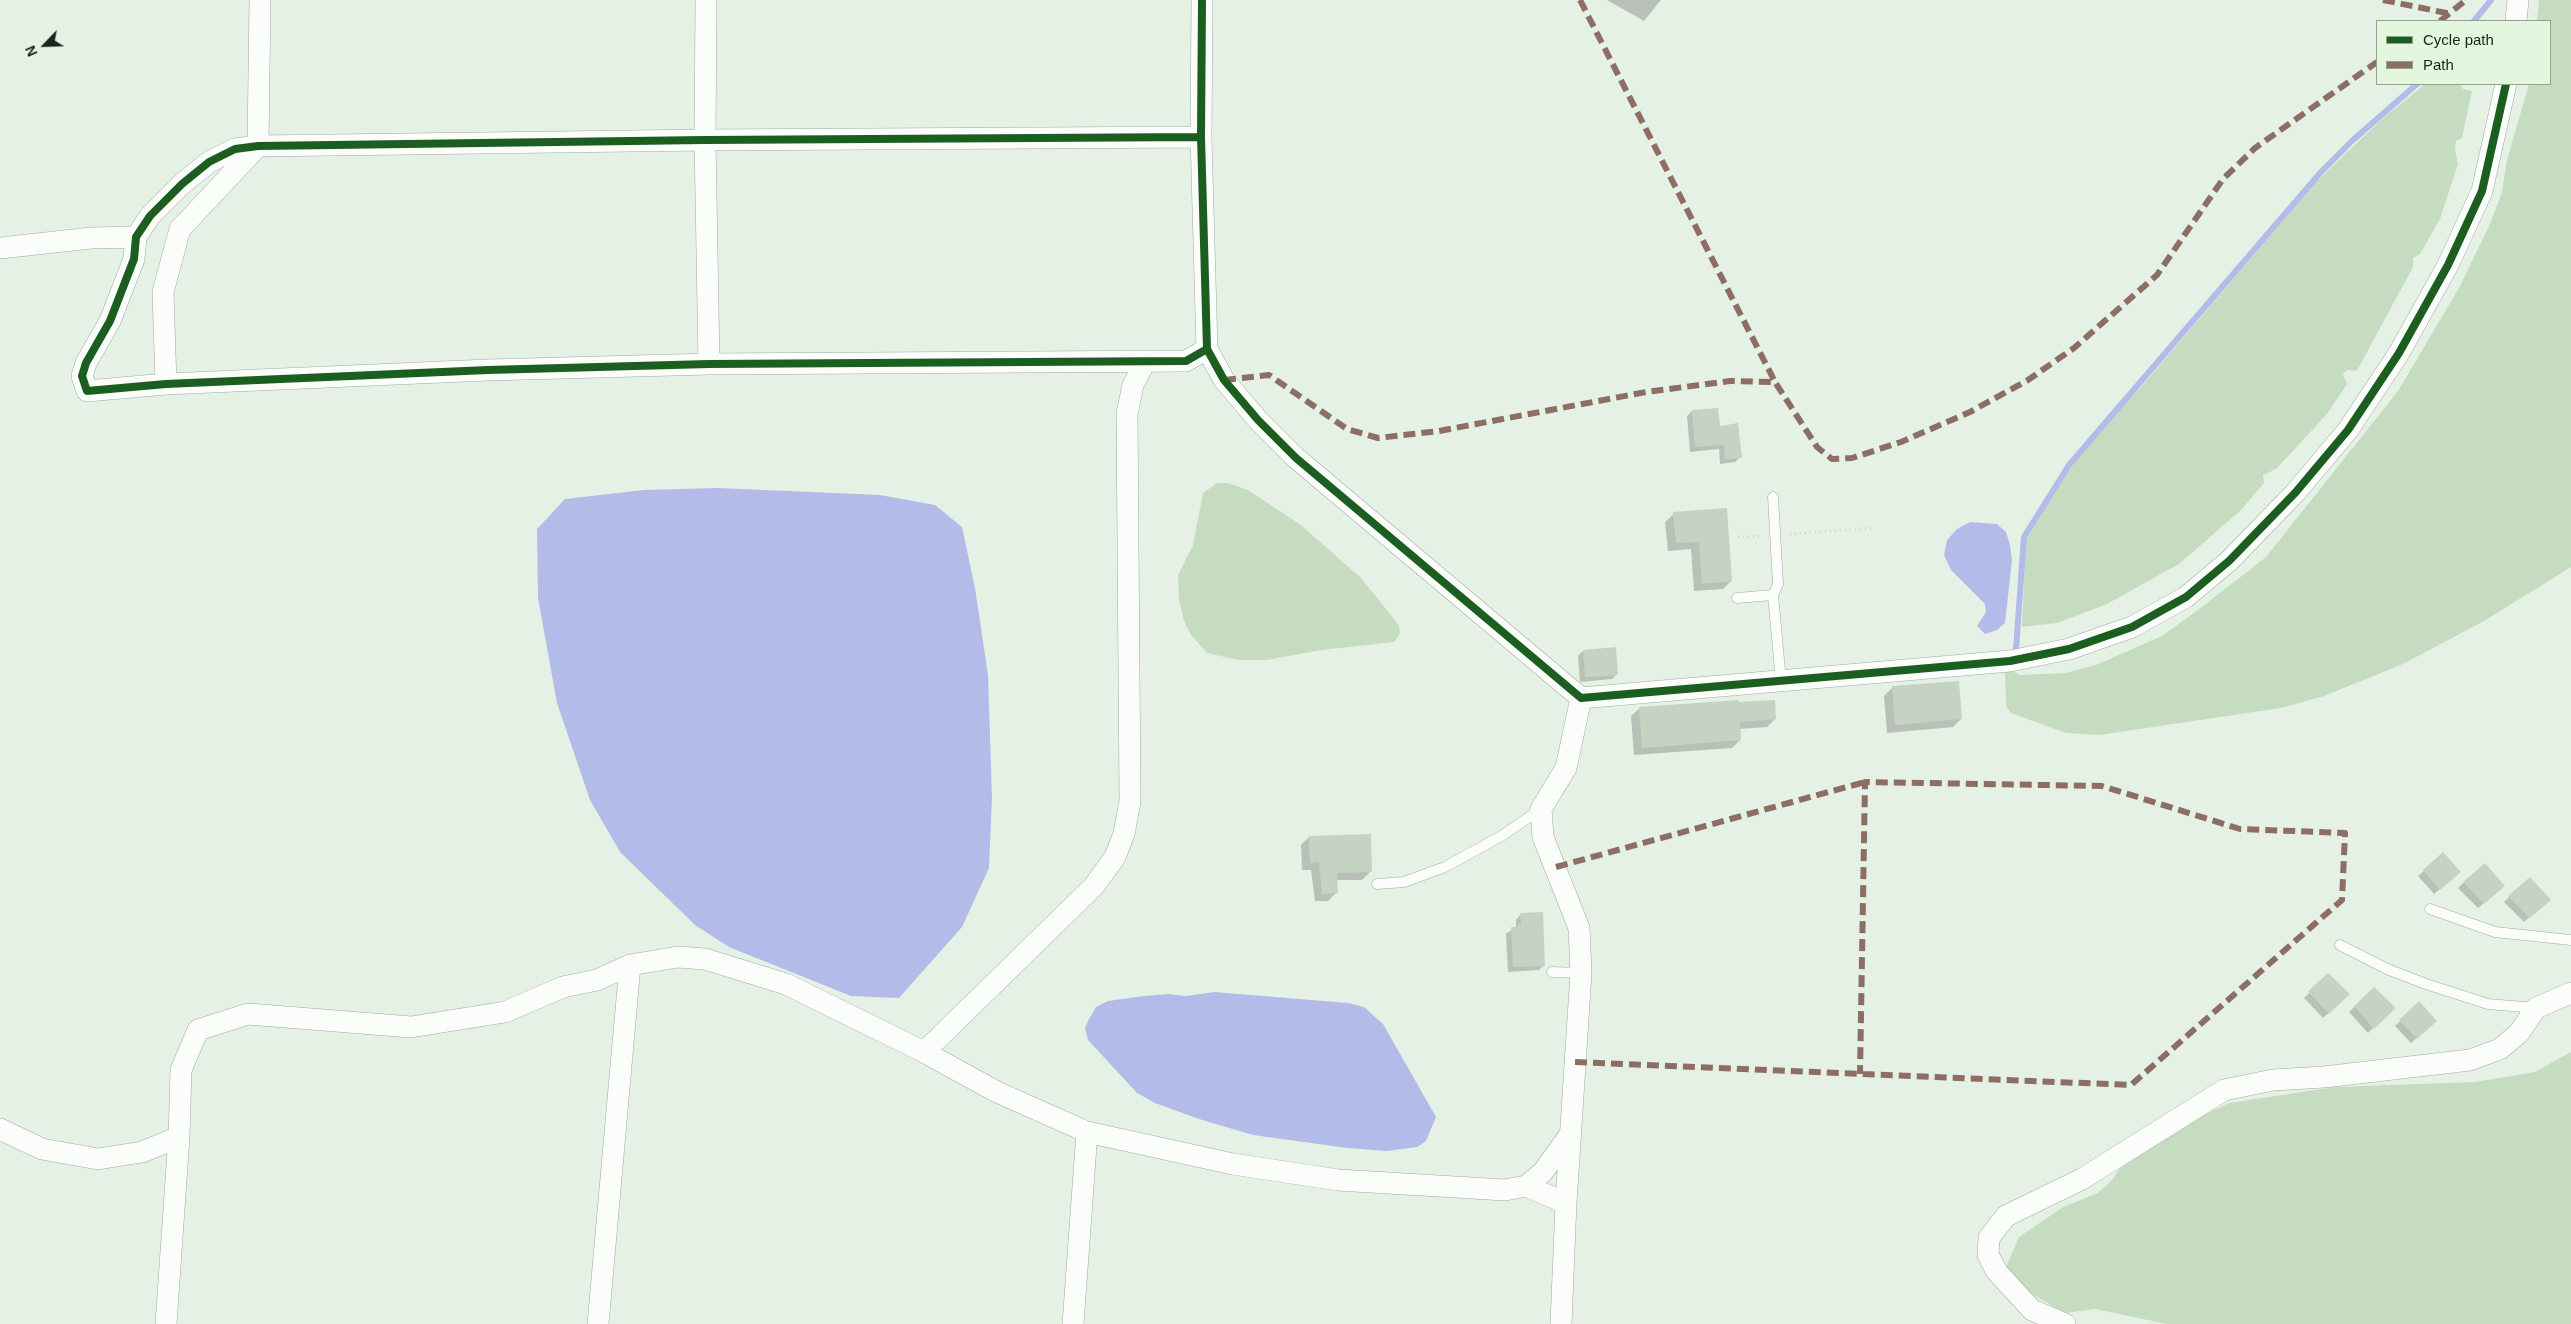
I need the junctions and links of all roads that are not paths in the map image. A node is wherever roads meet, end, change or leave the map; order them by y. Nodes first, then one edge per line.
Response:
1 (260, 0) edge
2 (706, 0) edge
3 (1202, 0) edge
4 (2518, 0) edge
5 (2516, 20) edge
6 (2506, 85) edge
7 (1201, 138) junction
8 (705, 140) junction
9 (258, 146) junction
10 (136, 237) junction
11 (0, 248) edge
12 (1207, 349) junction
13 (1145, 362) junction
14 (709, 364) junction
15 (166, 384) junction
16 (1773, 497) dead end
17 (1773, 595) junction
18 (1737, 598) dead end
19 (1781, 681) junction
20 (1581, 698) junction
21 (1541, 809) junction
22 (1377, 884) dead end
23 (2430, 909) dead end
24 (2571, 940) edge
25 (2340, 944) dead end
26 (630, 965) junction
27 (1552, 972) dead end
28 (1580, 973) junction
29 (2571, 993) edge
30 (2536, 1008) junction
31 (924, 1052) junction
32 (0, 1130) edge
33 (1087, 1132) junction
34 (1571, 1133) junction
35 (179, 1137) junction
36 (1526, 1186) junction
37 (1566, 1204) junction
38 (166, 1324) edge
39 (598, 1324) edge
40 (1073, 1324) edge
41 (1561, 1324) edge
42 (2066, 1324) edge

1 - 9 street
2 - 8 street
3 - 7 street
4 - 5 street
6 - 19 street
7 - 8 street
7 - 12 street
8 - 9 street
8 - 14 street
9 - 10 street
9 - 15 street
10 - 11 street
10 - 15 street
12 - 13 street
12 - 20 street
13 - 14 street
13 - 31 street
14 - 15 street
16 - 17 lane
17 - 18 lane
17 - 19 lane
19 - 20 street
20 - 21 street
21 - 22 lane
21 - 28 street
23 - 24 lane
25 - 30 lane
26 - 31 street
26 - 35 street
26 - 39 street
27 - 28 lane
28 - 34 street
29 - 30 street
30 - 42 street
31 - 33 street
32 - 35 street
33 - 36 street
33 - 40 street
34 - 36 street
34 - 37 street
35 - 38 street
36 - 37 street
37 - 41 street

